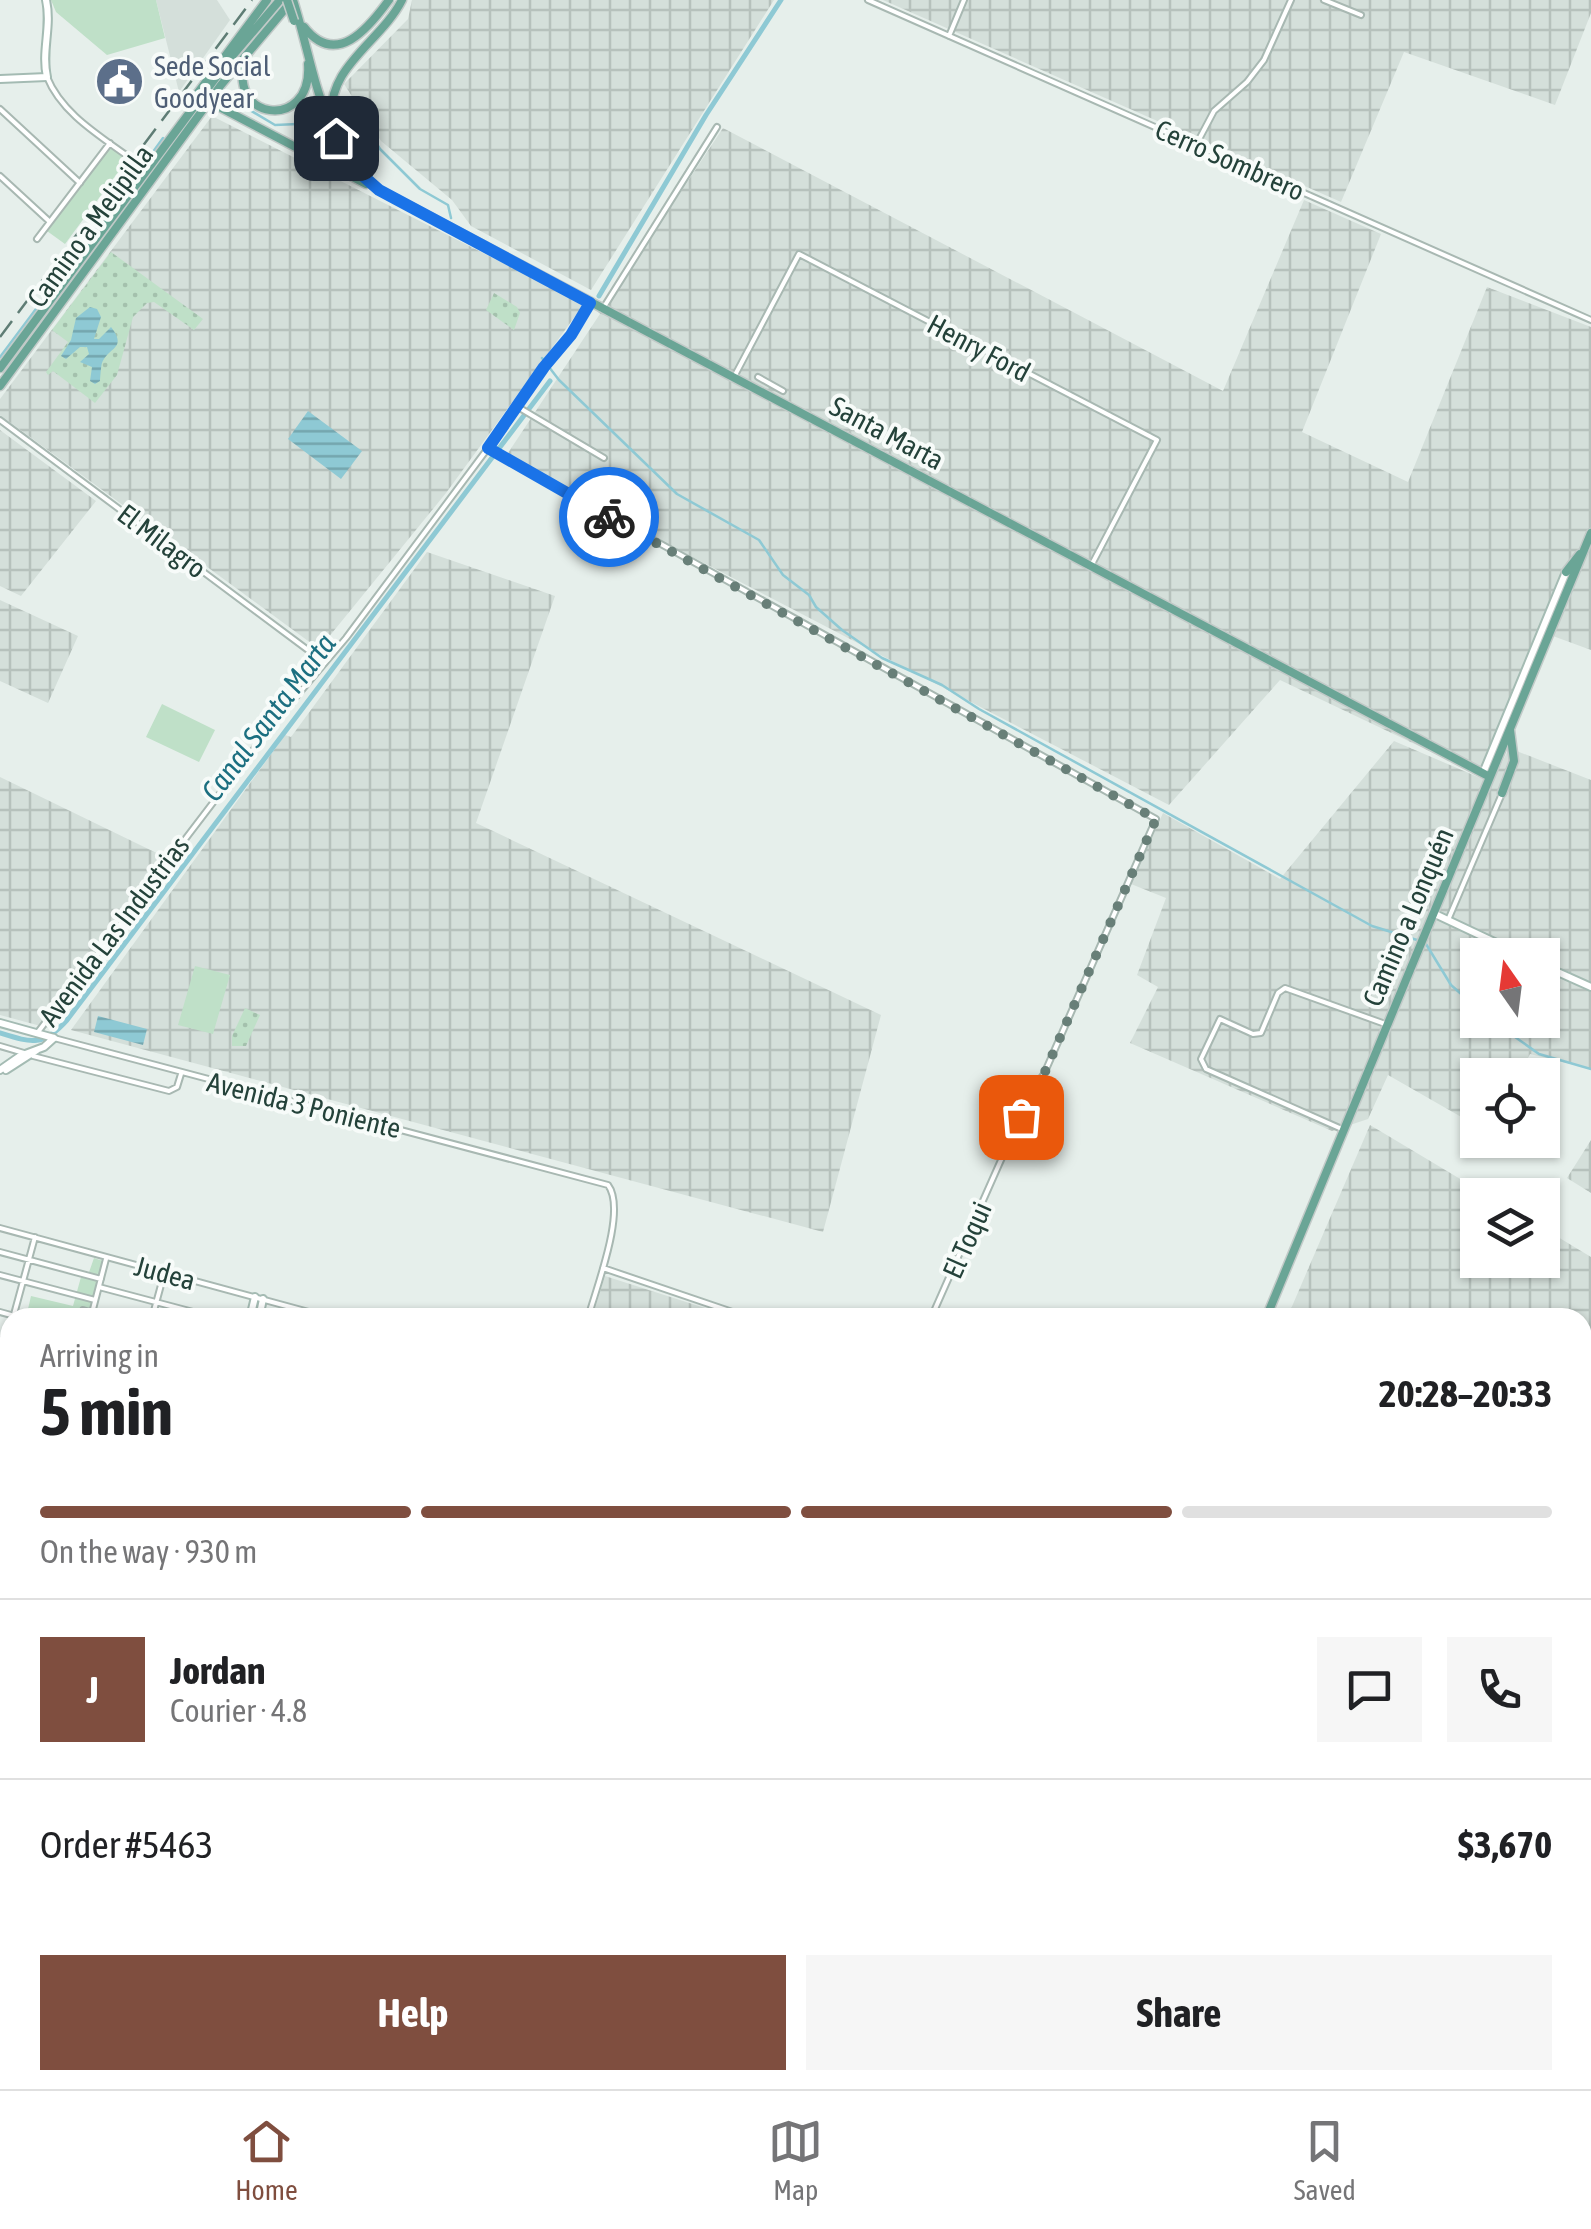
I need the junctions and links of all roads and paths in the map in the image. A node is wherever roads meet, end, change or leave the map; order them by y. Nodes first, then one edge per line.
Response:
1 (46, 0) edge
2 (268, 0) edge
3 (288, 0) edge
4 (390, 0) edge
5 (402, 0) edge
6 (868, 0) edge
7 (964, 0) edge
8 (1290, 0) edge
9 (1324, 0) edge
10 (1361, 15) dead end
11 (296, 19) junction
12 (949, 36) junction
13 (252, 46) junction
14 (308, 60) junction
15 (47, 78) junction
16 (0, 79) edge
17 (316, 80) junction
18 (204, 92) junction
19 (208, 102) junction
20 (0, 109) edge
21 (716, 127) dead end
22 (178, 128) junction
23 (336, 138) junction
24 (110, 144) junction
25 (1196, 145) junction
26 (126, 155) dead end
27 (0, 176) edge
28 (80, 182) junction
29 (379, 190) junction
30 (50, 222) junction
31 (37, 239) dead end
32 (590, 303) junction
33 (602, 310) junction
34 (1591, 320) edge
35 (0, 368) edge
36 (758, 377) dead end
37 (734, 378) junction
38 (0, 386) edge
39 (783, 392) dead end
40 (518, 407) junction
41 (0, 420) edge
42 (491, 450) junction
43 (604, 458) dead end
44 (1591, 533) edge
45 (1584, 551) junction
46 (1091, 566) junction
47 (1566, 572) joint
48 (324, 662) junction
49 (1510, 730) junction
50 (1487, 775) junction
51 (1502, 793) joint
52 (1434, 914) junction
53 (1448, 920) junction
54 (1486, 938) edge
55 (1560, 973) edge
56 (1591, 988) edge
57 (0, 1023) edge
58 (1388, 1025) junction
59 (46, 1037) junction
60 (0, 1046) edge
61 (31, 1053) junction
62 (0, 1071) edge
63 (181, 1074) junction
64 (1344, 1130) junction
65 (0, 1228) edge
66 (35, 1237) junction
67 (0, 1252) edge
68 (106, 1258) junction
69 (29, 1260) junction
70 (601, 1268) junction
71 (164, 1273) junction
72 (0, 1275) edge
73 (100, 1280) junction
74 (23, 1281) junction
75 (99, 1287) junction
76 (259, 1298) junction
77 (96, 1300) junction
78 (156, 1302) junction
79 (16, 1308) edge
80 (94, 1308) edge
81 (154, 1308) edge
82 (178, 1308) edge
83 (254, 1308) edge
84 (259, 1308) edge
85 (295, 1308) edge
86 (591, 1308) edge
87 (720, 1308) edge
88 (935, 1308) edge
89 (1270, 1308) edge

1 - 15 street
2 - 22 main road
3 - 11 main road, bridge
3 - 13 main road, Camino a Melipilla
3 - 18 main road, Camino a Melipilla
4 - 11 main road
5 - 23 main road
6 - 12 street, Cerro Sombrero
7 - 12 street
8 - 25 street
9 - 10 street
11 - 14 main road, Santa Marta
11 - 17 main road, Santa Marta
12 - 25 street, Cerro Sombrero
13 - 14 main road
13 - 19 main road, Camino a Melipilla
14 - 17 main road, Santa Marta
15 - 16 street
15 - 24 street
17 - 23 main road, Santa Marta
18 - 19 main road
18 - 22 main road, Camino a Melipilla
19 - 29 main road
19 - 38 main road, Camino a Melipilla
20 - 28 street
21 - 33 street
22 - 35 main road, Camino a Melipilla
23 - 29 main road, Santa Marta
24 - 26 street
24 - 28 street
25 - 34 street, Cerro Sombrero
27 - 30 street
28 - 30 street
29 - 32 main road, Santa Marta
30 - 31 street
32 - 33 main road, Santa Marta
32 - 40 street, Avenida Las Industrias
33 - 37 main road, Santa Marta
36 - 39 street
37 - 46 main road, Santa Marta
37 - 46 street, Henry Ford
40 - 42 street, Avenida Las Industrias
40 - 43 street
41 - 48 street, El Milagro
42 - 48 street, Avenida Las Industrias
42 - 88 street, El Toqui
44 - 45 main road, Camino a Lonquén
45 - 47 main road
45 - 49 main road, Camino a Lonquén
46 - 50 main road, Santa Marta
47 - 50 street, Camino a Lonquén
48 - 59 street, Avenida Las Industrias
49 - 50 main road, Camino a Lonquén
49 - 51 main road
50 - 52 main road, Camino a Lonquén
51 - 53 street
52 - 53 street
52 - 58 main road, Camino a Lonquén
53 - 54 street
55 - 56 street
57 - 59 street, Avenida 3 Poniente
58 - 64 main road, Camino a Lonquén
58 - 64 street
59 - 61 street, Avenida Las Industrias
59 - 63 street, Avenida 3 Poniente
60 - 61 street
61 - 62 street, Avenida Las Industrias
61 - 63 street
63 - 70 street, Avenida 3 Poniente
64 - 89 main road, Camino a Lonquén
65 - 66 street, Judea
66 - 68 street, Judea
66 - 69 street
67 - 69 street
68 - 71 street, Judea
68 - 73 street
69 - 73 street
69 - 74 street
70 - 86 street
70 - 87 street
71 - 76 street, Judea
71 - 78 street
72 - 74 street
73 - 75 street
74 - 77 street
74 - 79 street
75 - 77 street
75 - 78 street
76 - 83 street
76 - 84 street
76 - 85 street, Judea
77 - 80 street
78 - 81 street
78 - 82 street

